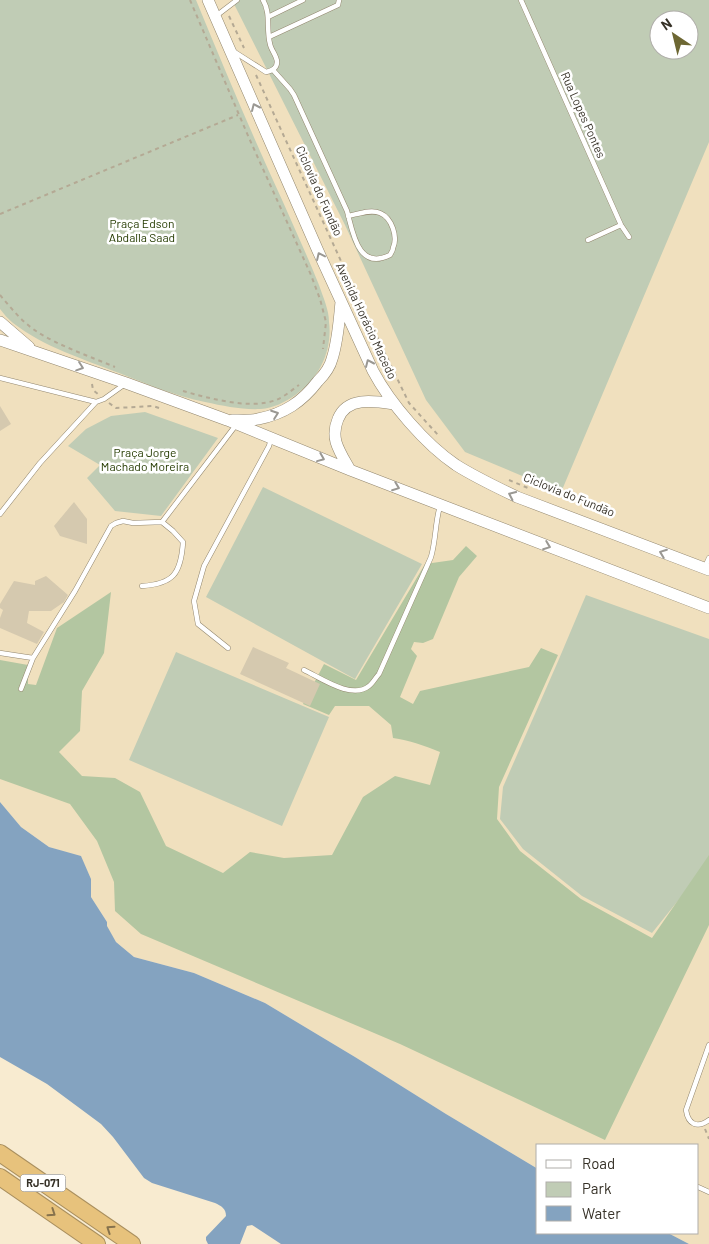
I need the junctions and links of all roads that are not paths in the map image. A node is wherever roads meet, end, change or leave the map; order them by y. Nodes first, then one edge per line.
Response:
1 (208, 0) edge
2 (237, 0) edge
3 (262, 0) edge
4 (304, 0) edge
5 (339, 0) edge
6 (520, 0) edge
7 (215, 17) junction
8 (268, 17) junction
9 (269, 36) junction
10 (229, 48) junction
11 (273, 70) junction
12 (348, 216) junction
13 (621, 225) junction
14 (629, 238) dead end
15 (588, 240) dead end
16 (341, 300) junction
17 (0, 322) edge
18 (0, 340) edge
19 (34, 351) junction
20 (0, 378) edge
21 (126, 383) junction
22 (96, 402) junction
23 (394, 404) junction
24 (232, 422) junction
25 (271, 438) junction
26 (350, 470) junction
27 (441, 505) junction
28 (0, 514) edge
29 (162, 522) junction
30 (708, 566) edge
31 (142, 586) dead end
32 (709, 608) edge
33 (228, 648) dead end
34 (0, 653) edge
35 (33, 658) junction
36 (304, 670) dead end
37 (21, 689) dead end
38 (709, 1045) edge
39 (709, 1120) edge
40 (0, 1153) edge
41 (0, 1177) edge
42 (97, 1244) edge
43 (132, 1244) edge

1 - 7 street, Avenida Horácio Macedo
2 - 7 lane
3 - 8 lane
4 - 8 lane
5 - 9 lane
6 - 13 lane, Rua Lopes Pontes
7 - 10 street, Avenida Horácio Macedo
8 - 9 lane
9 - 11 lane
10 - 11 lane
16 -> 10 street, Avenida Horácio Macedo
11 - 12 lane
12 - 12 lane
13 - 14 lane, Rua Lopes Pontes
13 - 15 lane
23 -> 16 street, Avenida Horácio Macedo
24 -> 16 street
17 - 19 street
18 - 19 street
19 -> 21 street
20 - 22 lane
21 - 22 lane
21 - 24 street
22 - 28 lane
23 - 26 street
30 -> 23 street, Avenida Horácio Macedo
24 - 25 street
24 - 29 lane
25 -> 26 street
25 - 33 lane
26 -> 27 street
27 -> 32 street
27 - 36 lane
29 - 31 lane
29 - 35 lane
34 - 35 lane
35 - 37 lane
38 - 39 lane
43 -> 40 highway, RJ-071
41 -> 42 highway, RJ-071

